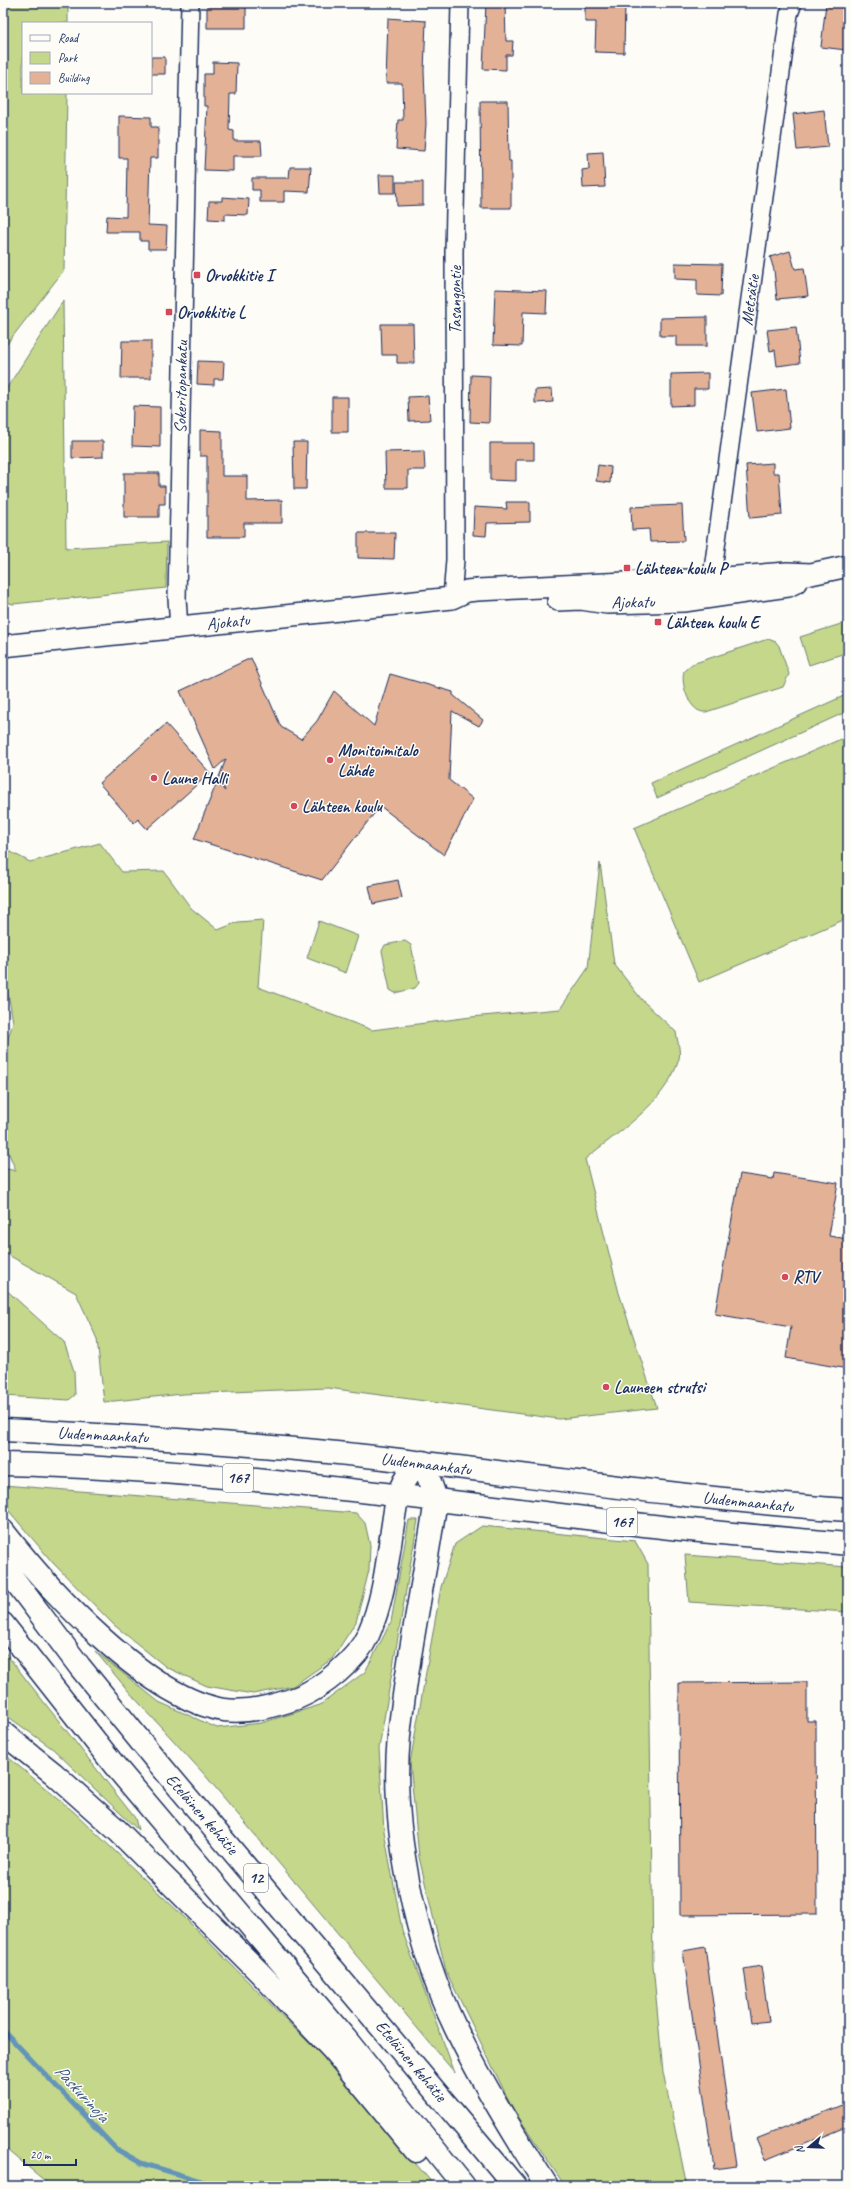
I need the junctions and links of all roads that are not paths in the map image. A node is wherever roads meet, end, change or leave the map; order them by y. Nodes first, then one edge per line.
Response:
1 (190, 3) edge
2 (460, 3) edge
3 (793, 3) edge
4 (848, 566) edge
5 (710, 588) junction
6 (452, 598) junction
7 (179, 628) junction
8 (3, 646) edge
9 (3, 1430) edge
10 (423, 1462) junction
11 (9, 1464) edge
12 (398, 1494) junction
13 (436, 1499) junction
14 (848, 1510) edge
15 (3, 1531) edge
16 (848, 1544) edge
17 (3, 1566) edge
18 (3, 1624) edge
19 (3, 1733) edge
20 (445, 2186) edge
21 (464, 2186) edge
22 (515, 2186) edge
23 (547, 2186) edge

1 - 7 street, Sokeritopankatu
2 - 6 street, Tasangontie
3 - 5 street, Metsätie
4 - 5 street, Ajokatu
5 - 6 street, Ajokatu
6 - 7 street, Ajokatu
7 - 8 street, Ajokatu
9 - 10 main road, Uudenmaankatu
10 - 12 main road
10 - 13 main road
10 - 14 main road, Uudenmaankatu
11 - 12 main road, Uudenmaankatu / 167
12 - 13 main road, Uudenmaankatu / 167
12 - 15 main road
13 - 16 main road, Uudenmaankatu / 167
13 - 23 main road
17 - 22 main road, Eteläinen kehätie / 12
18 - 21 main road, Eteläinen kehätie / 12
19 - 20 main road

